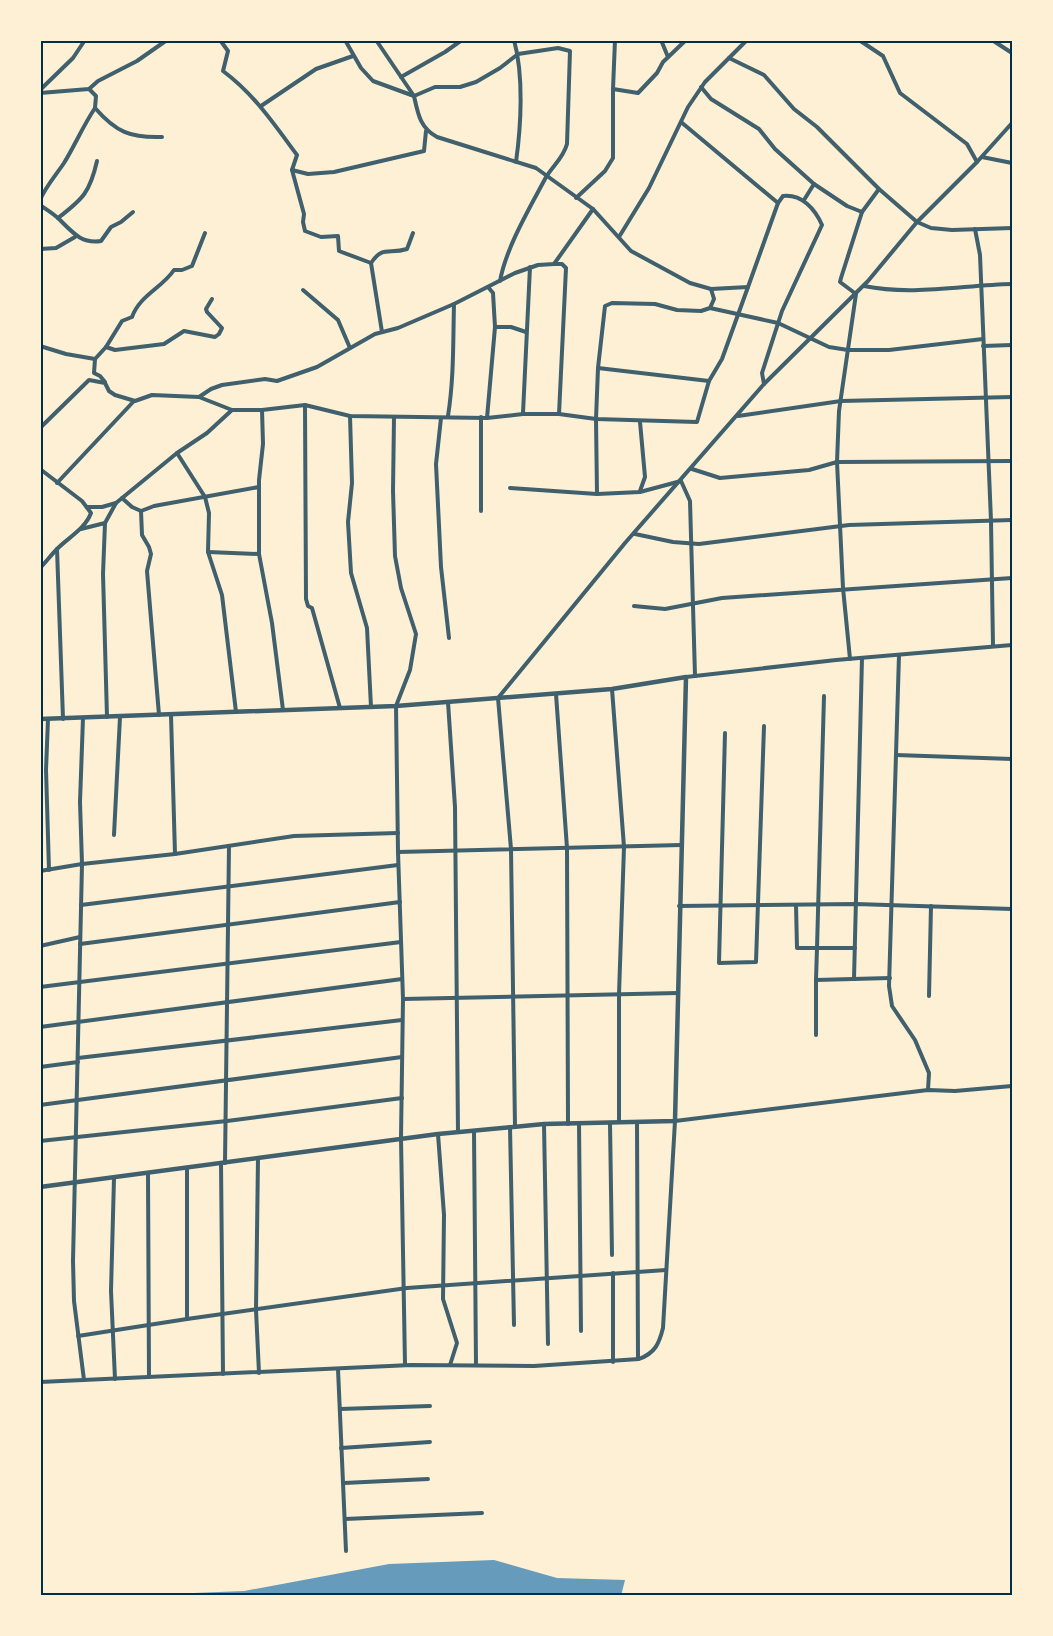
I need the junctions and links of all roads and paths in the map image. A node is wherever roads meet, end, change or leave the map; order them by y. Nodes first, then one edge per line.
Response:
1 (85, 40) edge
2 (166, 40) edge
3 (220, 40) edge
4 (345, 40) edge
5 (376, 40) edge
6 (462, 40) edge
7 (514, 40) edge
8 (615, 40) edge
9 (661, 40) edge
10 (686, 40) edge
11 (747, 40) edge
12 (859, 40) edge
13 (992, 40) edge
14 (1012, 53) edge
15 (518, 54) junction
16 (353, 56) junction
17 (668, 57) junction
18 (729, 58) junction
19 (400, 77) junction
20 (701, 87) junction
21 (89, 89) junction
22 (613, 89) junction
23 (40, 92) edge
24 (414, 96) junction
25 (261, 106) junction
26 (95, 108) junction
27 (681, 122) junction
28 (1012, 123) edge
29 (426, 131) junction
30 (162, 137) dead end
31 (982, 157) junction
32 (97, 161) dead end
33 (516, 162) junction
34 (977, 162) junction
35 (1012, 163) edge
36 (292, 170) junction
37 (546, 176) junction
38 (814, 184) junction
39 (879, 189) junction
40 (576, 198) junction
41 (40, 200) edge
42 (804, 200) junction
43 (778, 203) junction
44 (40, 205) edge
45 (593, 209) junction
46 (133, 212) dead end
47 (862, 212) junction
48 (58, 218) junction
49 (916, 222) junction
50 (1012, 228) edge
51 (975, 229) junction
52 (205, 233) dead end
53 (413, 233) dead end
54 (75, 237) junction
55 (619, 237) junction
56 (40, 249) edge
57 (370, 263) junction
58 (554, 264) junction
59 (530, 267) junction
60 (500, 281) junction
61 (981, 284) junction
62 (1012, 284) edge
63 (863, 286) junction
64 (488, 287) junction
65 (748, 287) junction
66 (711, 289) junction
67 (303, 290) dead end
68 (856, 294) junction
69 (212, 299) dead end
70 (454, 304) junction
71 (710, 308) junction
72 (738, 314) junction
73 (778, 323) junction
74 (495, 327) junction
75 (381, 332) junction
76 (526, 332) junction
77 (810, 339) junction
78 (983, 339) junction
79 (1012, 345) edge
80 (40, 346) edge
81 (984, 346) junction
82 (106, 347) junction
83 (350, 348) junction
84 (848, 350) junction
85 (95, 359) junction
86 (598, 368) junction
87 (709, 381) junction
88 (105, 383) junction
89 (764, 384) junction
90 (199, 397) junction
91 (986, 397) junction
92 (1012, 397) edge
93 (135, 401) junction
94 (841, 401) junction
95 (305, 405) junction
96 (232, 410) junction
97 (261, 410) junction
98 (523, 414) junction
99 (559, 414) junction
100 (350, 416) junction
101 (448, 416) junction
102 (738, 416) junction
103 (394, 417) junction
104 (441, 418) junction
105 (484, 418) junction
106 (596, 419) junction
107 (640, 422) junction
108 (40, 428) edge
109 (177, 453) junction
110 (988, 461) junction
111 (1012, 461) edge
112 (837, 462) junction
113 (40, 469) edge
114 (692, 469) junction
115 (681, 481) junction
116 (57, 483) junction
117 (259, 487) junction
118 (510, 488) dead end
119 (640, 492) junction
120 (597, 494) junction
121 (205, 497) junction
122 (122, 498) junction
123 (116, 502) junction
124 (87, 507) junction
125 (141, 511) junction
126 (481, 512) dead end
127 (1012, 520) edge
128 (991, 521) junction
129 (105, 523) junction
130 (839, 526) junction
131 (81, 529) junction
132 (634, 533) junction
133 (690, 543) junction
134 (57, 549) junction
135 (208, 552) junction
136 (259, 554) junction
137 (40, 568) edge
138 (1012, 578) edge
139 (992, 579) junction
140 (843, 588) junction
141 (693, 604) junction
142 (634, 606) dead end
143 (449, 638) dead end
144 (1012, 645) edge
145 (993, 646) junction
146 (899, 655) junction
147 (862, 658) junction
148 (850, 659) junction
149 (695, 676) junction
150 (686, 677) junction
151 (612, 689) junction
152 (556, 694) junction
153 (824, 696) dead end
154 (498, 698) junction
155 (448, 702) junction
156 (396, 706) junction
157 (371, 707) junction
158 (340, 708) junction
159 (283, 710) junction
160 (236, 712) junction
161 (159, 715) junction
162 (171, 715) junction
163 (107, 717) junction
164 (120, 717) junction
165 (83, 718) junction
166 (40, 719) edge
167 (48, 719) junction
168 (63, 719) junction
169 (764, 726) dead end
170 (724, 733) dead end
171 (896, 755) junction
172 (1012, 759) edge
173 (398, 833) junction
174 (114, 834) dead end
175 (681, 845) junction
176 (229, 846) junction
177 (624, 847) junction
178 (567, 848) junction
179 (511, 849) junction
180 (454, 850) junction
181 (398, 852) junction
182 (175, 854) junction
183 (82, 864) junction
184 (398, 865) junction
185 (49, 870) junction
186 (40, 871) edge
187 (228, 886) junction
188 (400, 902) junction
189 (818, 904) junction
190 (856, 904) junction
191 (892, 904) junction
192 (81, 905) junction
193 (758, 905) junction
194 (796, 905) junction
195 (680, 906) junction
196 (721, 906) junction
197 (931, 906) junction
198 (1012, 909) edge
199 (228, 924) junction
200 (80, 937) junction
201 (401, 942) junction
202 (80, 944) junction
203 (40, 946) edge
204 (817, 948) junction
205 (855, 948) junction
206 (227, 964) junction
207 (890, 978) junction
208 (402, 979) junction
209 (854, 979) junction
210 (816, 980) junction
211 (79, 982) junction
212 (40, 987) edge
213 (678, 993) junction
214 (620, 994) junction
215 (569, 995) junction
216 (929, 996) dead end
217 (513, 997) junction
218 (456, 998) junction
219 (403, 999) junction
220 (227, 1002) junction
221 (402, 1020) junction
222 (78, 1022) junction
223 (40, 1027) edge
224 (816, 1035) dead end
225 (226, 1041) junction
226 (402, 1057) junction
227 (78, 1060) junction
228 (40, 1066) edge
229 (226, 1080) junction
230 (1012, 1086) edge
231 (928, 1090) junction
232 (402, 1098) junction
233 (77, 1100) junction
234 (40, 1106) edge
235 (675, 1121) junction
236 (226, 1122) junction
237 (619, 1122) junction
238 (637, 1122) junction
239 (579, 1123) junction
240 (610, 1123) junction
241 (568, 1124) junction
242 (544, 1125) junction
243 (512, 1127) junction
244 (474, 1131) junction
245 (458, 1132) junction
246 (438, 1134) junction
247 (76, 1136) junction
248 (401, 1138) junction
249 (40, 1141) edge
250 (258, 1158) junction
251 (223, 1163) junction
252 (187, 1168) junction
253 (148, 1173) junction
254 (114, 1178) junction
255 (75, 1183) junction
256 (40, 1187) edge
257 (612, 1255) dead end
258 (666, 1270) junction
259 (637, 1272) junction
260 (613, 1273) junction
261 (580, 1275) junction
262 (546, 1277) junction
263 (512, 1280) junction
264 (476, 1283) junction
265 (442, 1286) junction
266 (404, 1289) junction
267 (256, 1310) junction
268 (221, 1315) junction
269 (187, 1319) junction
270 (149, 1325) junction
271 (514, 1325) dead end
272 (113, 1330) junction
273 (581, 1331) dead end
274 (78, 1335) junction
275 (548, 1344) dead end
276 (638, 1359) junction
277 (613, 1362) junction
278 (405, 1365) junction
279 (450, 1365) junction
280 (476, 1365) junction
281 (338, 1369) junction
282 (260, 1372) junction
283 (223, 1374) junction
284 (149, 1377) junction
285 (115, 1379) junction
286 (84, 1380) junction
287 (40, 1382) edge
288 (430, 1406) dead end
289 (340, 1409) junction
290 (430, 1442) dead end
291 (341, 1448) junction
292 (428, 1479) dead end
293 (344, 1483) junction
294 (482, 1513) dead end
295 (345, 1519) junction
296 (346, 1551) dead end

1 - 23 street
2 - 21 street
3 - 25 street
4 - 16 street
5 - 19 street
6 - 19 street
7 - 15 street
8 - 22 street
9 - 17 street
10 - 17 street
11 - 18 street
12 - 34 street
13 - 14 street
15 - 24 street
15 - 33 street
15 - 37 street
16 - 24 street
16 - 25 street
17 - 22 street
18 - 20 street
18 - 39 street
19 - 24 street
20 - 27 street
20 - 38 street
21 - 23 street
21 - 26 street
22 - 40 street
24 - 29 street
25 - 36 street
26 - 30 street
26 - 41 street
27 - 43 street
27 - 55 street
28 - 31 street
29 - 33 street
29 - 36 street
31 - 34 street
31 - 35 street
32 - 48 street
33 - 37 street
34 - 49 street
36 - 57 street
37 - 40 street
37 - 60 street
38 - 42 street
38 - 47 street
39 - 47 street
39 - 49 street
40 - 45 street
42 - 43 street
42 - 73 street
43 - 65 street
44 - 48 street
45 - 55 street
45 - 58 street
46 - 54 street
47 - 68 street
48 - 54 street
49 - 51 street
49 - 63 street
50 - 51 street
51 - 61 street
52 - 82 street
53 - 57 street
54 - 56 street
55 - 66 street
57 - 75 street
58 - 59 street
58 - 99 street
59 - 60 street
59 - 76 street
60 - 64 street
61 - 62 street
61 - 63 street
61 - 78 street
63 - 68 street
64 - 70 street
64 - 74 street
65 - 66 street
65 - 72 street
66 - 71 street
67 - 83 street
68 - 77 street
68 - 84 street
69 - 82 street
70 - 75 street
70 - 101 street
71 - 72 street
71 - 86 street
72 - 73 street
72 - 87 street
73 - 77 street
73 - 89 street
74 - 76 street
74 - 105 street
75 - 83 street
76 - 98 street
77 - 84 street
77 - 89 street
78 - 81 street
78 - 84 street
79 - 81 street
80 - 85 street
81 - 91 street
82 - 85 street
83 - 90 street
84 - 94 street
85 - 88 street
86 - 87 street
86 - 106 street
87 - 107 street
88 - 93 street
88 - 108 street
89 - 102 street
90 - 93 street
90 - 96 street
91 - 92 street
91 - 94 street
91 - 110 street
93 - 116 street
94 - 102 street
94 - 112 street
95 - 97 street
95 - 100 street
95 - 158 street
96 - 97 street
96 - 109 street
97 - 117 street
98 - 99 street
98 - 105 street
99 - 106 street
100 - 103 street
100 - 157 street
101 - 104 street
101 - 105 street
102 - 114 street
103 - 104 street
103 - 156 street
104 - 143 street
105 - 126 street
106 - 107 street
106 - 120 street
107 - 119 street
109 - 121 street
109 - 122 street
110 - 111 street
110 - 112 street
110 - 128 street
112 - 114 street
112 - 130 street
113 - 116 street
114 - 115 street
115 - 119 street
115 - 132 street
115 - 133 street
116 - 124 street
117 - 121 street
117 - 136 street
118 - 120 street
119 - 120 street
121 - 125 street
121 - 135 street
122 - 123 street
122 - 125 street
123 - 124 street
123 - 129 street
124 - 131 street
125 - 161 street
127 - 128 street
128 - 130 street
128 - 139 street
129 - 131 street
129 - 163 street
130 - 133 street
130 - 140 street
131 - 134 street
132 - 133 street
132 - 154 street
133 - 141 street
134 - 137 street
134 - 168 street
135 - 136 street
135 - 160 street
136 - 159 street
138 - 139 street
139 - 140 street
139 - 145 street
140 - 141 street
140 - 148 street
141 - 142 street
141 - 149 street
144 - 145 street
145 - 146 street
146 - 147 street
146 - 171 street
147 - 148 street
147 - 190 street
148 - 149 street
149 - 150 street
150 - 151 street
150 - 175 street
151 - 152 street
151 - 177 street
152 - 154 street
152 - 178 street
153 - 189 street
154 - 155 street
154 - 179 street
155 - 156 street
155 - 180 street
156 - 157 street
156 - 173 street
157 - 158 street
158 - 159 street
159 - 160 street
160 - 162 street
161 - 162 street
161 - 164 street
162 - 182 street
163 - 164 street
163 - 165 street
164 - 174 street
165 - 168 street
165 - 183 street
166 - 167 street
167 - 168 street
167 - 185 street
169 - 193 street
170 - 196 street
171 - 172 street
171 - 191 street
173 - 176 street
173 - 181 street
175 - 177 street
175 - 195 street
176 - 182 street
176 - 187 street
177 - 178 street
177 - 214 street
178 - 179 street
178 - 215 street
179 - 180 street
179 - 217 street
180 - 181 street
180 - 218 street
181 - 184 street
182 - 183 street
183 - 185 street
183 - 192 street
184 - 187 street
184 - 188 street
185 - 186 street
187 - 192 street
187 - 199 street
188 - 199 street
188 - 201 street
189 - 190 street
189 - 194 street
189 - 204 street
190 - 191 street
190 - 205 street
191 - 197 street
191 - 207 street
192 - 200 street
193 - 194 street
193 - 196 street
193 - 196 street
194 - 204 street
195 - 196 street
195 - 213 street
197 - 198 street
197 - 216 street
199 - 202 street
199 - 206 street
200 - 202 street
200 - 203 street
201 - 206 street
201 - 208 street
202 - 211 street
204 - 205 street
204 - 210 street
205 - 209 street
206 - 211 street
206 - 220 street
207 - 209 street
207 - 231 street
208 - 219 street
208 - 220 street
209 - 210 street
210 - 224 street
211 - 212 street
211 - 222 street
213 - 214 street
213 - 235 street
214 - 215 street
214 - 237 street
215 - 217 street
215 - 241 street
217 - 218 street
217 - 243 street
218 - 219 street
218 - 245 street
219 - 221 street
220 - 222 street
220 - 225 street
221 - 225 street
221 - 226 street
222 - 223 street
222 - 227 street
225 - 227 street
225 - 229 street
226 - 229 street
226 - 232 street
227 - 228 street
227 - 233 street
229 - 233 street
229 - 236 street
230 - 231 street
231 - 235 street
232 - 236 street
232 - 248 street
233 - 234 street
233 - 247 street
235 - 238 street
235 - 258 street
236 - 247 street
236 - 251 street
237 - 238 street
237 - 240 street
238 - 259 street
239 - 240 street
239 - 241 street
239 - 261 street
240 - 257 street
241 - 242 street
242 - 243 street
242 - 262 street
243 - 244 street
243 - 263 street
244 - 245 street
244 - 264 street
245 - 246 street
246 - 248 street
246 - 265 street
247 - 249 street
247 - 255 street
248 - 250 street
248 - 266 street
250 - 251 street
250 - 267 street
251 - 252 street
251 - 268 street
252 - 253 street
252 - 269 street
253 - 254 street
253 - 270 street
254 - 255 street
254 - 272 street
255 - 256 street
255 - 274 street
258 - 259 street
258 - 276 street
259 - 260 street
259 - 276 street
260 - 261 street
260 - 277 street
261 - 262 street
261 - 273 street
262 - 263 street
262 - 275 street
263 - 264 street
263 - 271 street
264 - 265 street
264 - 280 street
265 - 266 street
265 - 279 street
266 - 267 street
266 - 278 street
267 - 268 street
267 - 282 street
268 - 269 street
268 - 283 street
269 - 270 street
270 - 272 street
270 - 284 street
272 - 274 street
272 - 285 street
274 - 286 street
276 - 277 street
277 - 280 street
278 - 279 street
278 - 281 street
279 - 280 street
281 - 282 street
281 - 289 street
282 - 283 street
283 - 284 street
284 - 285 street
285 - 286 street
286 - 287 street
288 - 289 street
289 - 291 street
290 - 291 street
291 - 293 street
292 - 293 street
293 - 295 street
294 - 295 street
295 - 296 street

